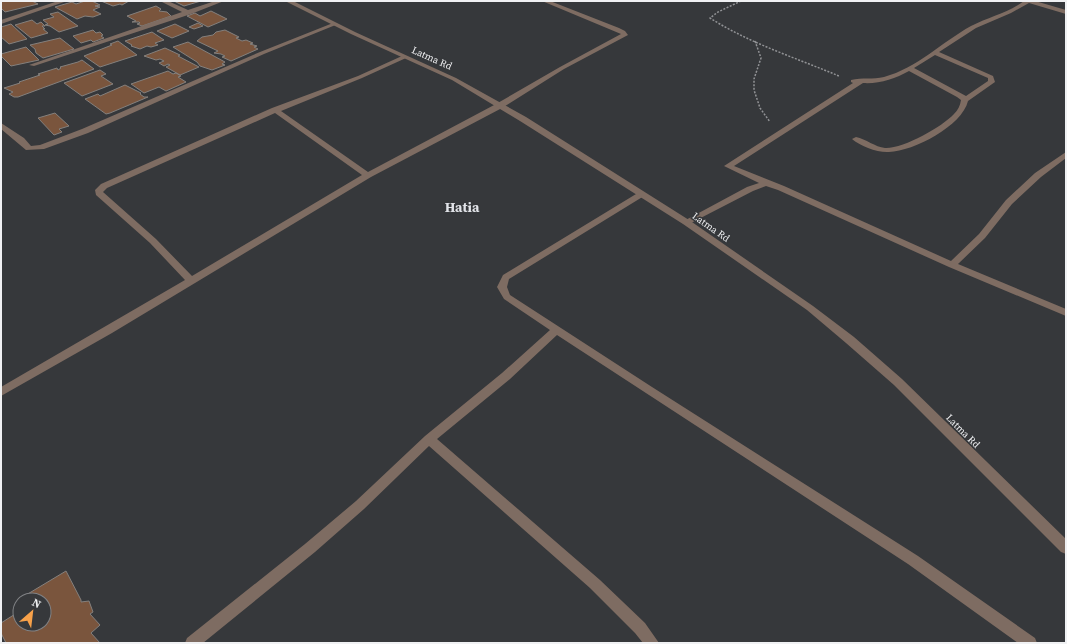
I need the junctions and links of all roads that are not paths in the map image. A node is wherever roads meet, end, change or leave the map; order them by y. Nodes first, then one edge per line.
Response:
1 (64, 1) edge
2 (163, 1) edge
3 (221, 1) edge
4 (288, 1) edge
5 (545, 1) edge
6 (1028, 1) edge
7 (1066, 3) edge
8 (1054, 8) junction
9 (189, 12) junction
10 (1066, 12) edge
11 (1, 15) edge
12 (8, 19) junction
13 (1, 22) edge
14 (334, 24) junction
15 (935, 53) junction
16 (404, 57) junction
17 (32, 64) dead end
18 (909, 68) junction
19 (965, 100) junction
20 (499, 106) junction
21 (275, 110) junction
22 (1, 125) edge
23 (856, 139) dead end
24 (1066, 154) edge
25 (368, 175) junction
26 (766, 183) junction
27 (641, 194) junction
28 (686, 222) junction
29 (952, 265) junction
30 (190, 280) junction
31 (1066, 313) edge
32 (557, 329) junction
33 (1, 392) edge
34 (429, 439) junction
35 (1066, 548) edge
36 (192, 643) edge
37 (652, 643) edge
38 (1030, 643) edge

1 - 12 street
2 - 9 street
3 - 9 street
4 - 14 street, Latma Rd
5 - 20 street
6 - 8 street
6 - 15 street
7 - 8 street
8 - 10 street
9 - 17 street
11 - 12 street
12 - 13 street
14 - 16 street, Latma Rd
14 - 22 street
15 - 18 street
15 - 19 street
16 - 20 street, Latma Rd
16 - 21 street
18 - 19 street
18 - 26 street
19 - 23 street
20 - 25 street
20 - 27 street, Latma Rd
21 - 25 street
21 - 30 street
24 - 29 street
25 - 30 street
26 - 28 street
26 - 29 street
27 - 28 street, Latma Rd
27 - 32 street
28 - 35 street, Latma Rd
29 - 31 street
30 - 33 street
32 - 34 street
32 - 38 street
34 - 36 street
34 - 37 street

